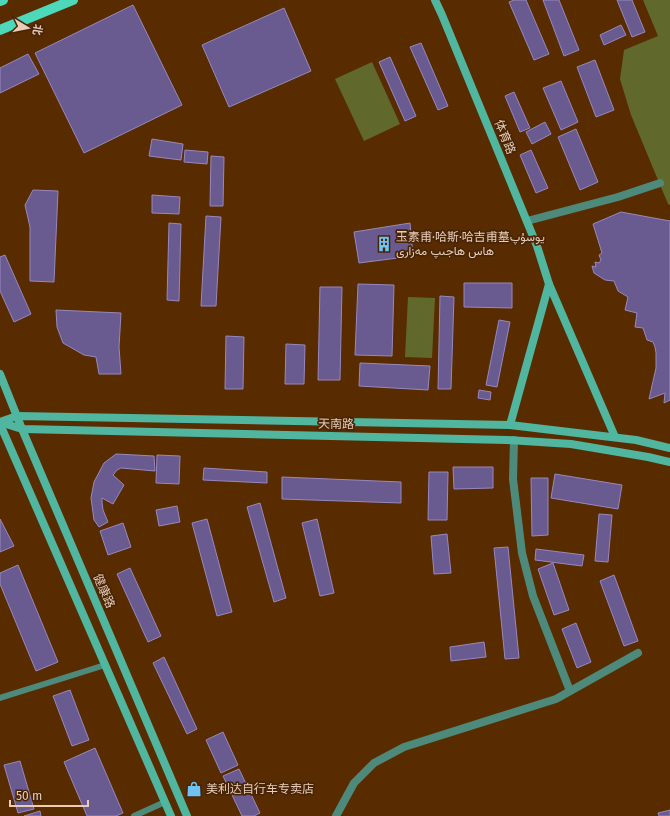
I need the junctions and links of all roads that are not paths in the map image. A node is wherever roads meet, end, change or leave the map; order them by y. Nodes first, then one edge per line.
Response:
1 (73, 0) edge
2 (435, 0) edge
3 (0, 30) edge
4 (660, 184) dead end
5 (526, 221) junction
6 (549, 284) junction
7 (0, 374) edge
8 (17, 416) junction
9 (0, 423) edge
10 (510, 425) junction
11 (22, 429) junction
12 (615, 437) junction
13 (514, 440) junction
14 (670, 448) edge
15 (670, 462) edge
16 (638, 653) dead end
17 (105, 665) junction
18 (570, 691) junction
19 (0, 698) edge
20 (165, 802) junction
21 (134, 816) edge
22 (171, 816) edge
23 (187, 816) edge
24 (336, 816) edge

1 - 3 main road
2 - 5 street, 体育路
4 - 5 street
5 - 6 street, 体育路
6 - 10 street
6 - 12 street, 体育路
7 - 8 street, 健康路
8 - 9 street, 天南路
8 - 10 street, 天南路
8 - 11 street, 健康路
9 - 11 street, 天南路
9 - 17 street
10 - 12 street, 天南路
11 - 13 street, 天南路
11 - 23 street, 健康路
12 - 14 street, 天南路
13 - 15 street, 天南路
13 - 18 street
16 - 18 street
17 - 19 lane
17 - 20 street
18 - 24 street
20 - 21 lane
20 - 22 street

